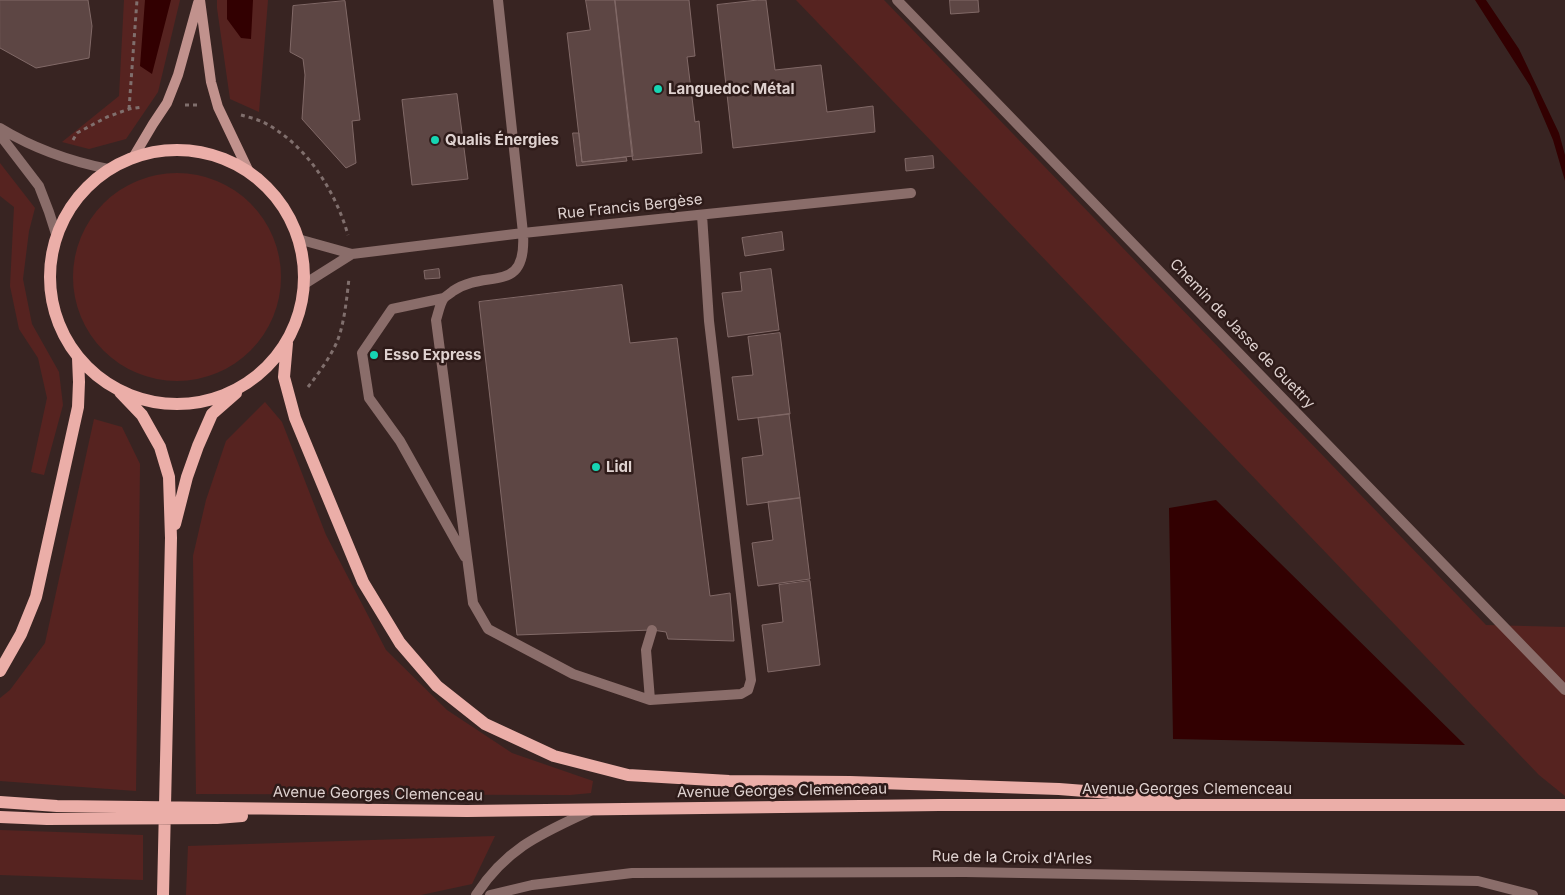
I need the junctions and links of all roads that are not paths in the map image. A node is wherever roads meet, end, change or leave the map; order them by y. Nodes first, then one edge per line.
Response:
1 (199, 0) edge
2 (498, 0) edge
3 (897, 0) edge
4 (0, 128) edge
5 (0, 134) edge
6 (134, 156) junction
7 (108, 169) junction
8 (249, 172) junction
9 (911, 193) dead end
10 (702, 215) junction
11 (523, 233) junction
12 (56, 234) junction
13 (298, 239) junction
14 (352, 254) junction
15 (306, 282) junction
16 (444, 298) junction
17 (287, 344) junction
18 (78, 358) junction
19 (242, 388) junction
20 (120, 392) junction
21 (172, 538) junction
22 (468, 562) junction
23 (652, 630) dead end
24 (0, 671) edge
25 (1565, 690) edge
26 (650, 700) junction
27 (0, 802) edge
28 (1565, 805) edge
29 (1278, 806) junction
30 (334, 810) junction
31 (592, 810) junction
32 (0, 817) edge
33 (163, 895) edge
34 (476, 895) edge
35 (490, 895) edge
36 (1533, 895) edge

1 - 6 street
1 - 8 street
2 - 11 street
3 - 25 street, Chemin de Jasse de Guettry
4 - 7 street
5 - 12 street
6 - 7 main road
6 - 8 main road
7 - 12 main road
8 - 13 main road
9 - 10 street, Rue Francis Bergèse
10 - 11 street, Rue Francis Bergèse
10 - 26 street
11 - 14 street, Rue Francis Bergèse
11 - 16 street
12 - 18 main road
13 - 14 street, Rue Francis Bergèse
13 - 15 main road
14 - 15 street, Rue Francis Bergèse
15 - 17 main road
16 - 22 street
16 - 22 street
17 - 19 main road
17 - 29 main road
18 - 20 main road
18 - 24 main road
19 - 20 main road
19 - 21 main road
20 - 21 main road
21 - 33 main road
22 - 26 street
23 - 26 street
27 - 30 main road, Avenue Georges Clemenceau
28 - 29 main road, Avenue Georges Clemenceau
29 - 31 main road, Avenue Georges Clemenceau
30 - 31 main road, Avenue Georges Clemenceau
30 - 32 main road
31 - 34 street
35 - 36 street, Rue de la Croix d'Arles

